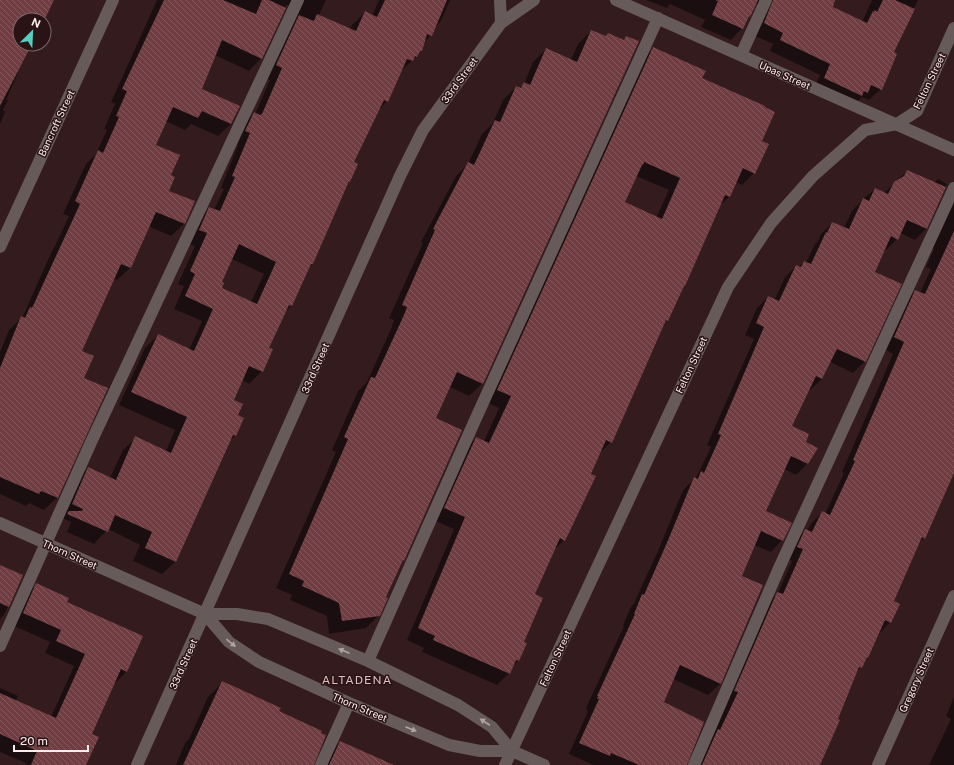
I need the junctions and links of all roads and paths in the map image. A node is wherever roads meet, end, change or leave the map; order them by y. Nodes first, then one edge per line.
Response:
1 (113, 0) edge
2 (298, 0) edge
3 (500, 0) edge
4 (534, 0) edge
5 (616, 0) edge
6 (766, 0) edge
7 (658, 18) junction
8 (501, 23) junction
9 (954, 28) edge
10 (741, 55) junction
11 (897, 124) junction
12 (954, 150) edge
13 (954, 188) edge
14 (0, 246) edge
15 (0, 523) edge
16 (46, 544) junction
17 (954, 596) edge
18 (205, 614) junction
19 (0, 646) edge
20 (368, 661) junction
21 (349, 703) junction
22 (512, 751) junction
23 (137, 765) edge
24 (321, 765) edge
25 (505, 765) edge
26 (544, 765) edge
27 (694, 765) edge
28 (878, 765) edge

1 - 14 street, Bancroft Street
2 - 16 street
3 - 8 street
4 - 8 street, 33rd Street
5 - 7 street, Upas Street
6 - 10 street
7 - 10 street, Upas Street
7 - 20 street
8 - 18 street, 33rd Street
9 - 11 street, Felton Street
10 - 11 street, Upas Street
11 - 12 street, Upas Street
11 - 22 street, Felton Street
13 - 27 street
15 - 16 street, Thorn Street
16 - 18 street, Thorn Street
16 - 19 street
17 - 28 street, Gregory Street
20 -> 18 street, Thorn Street
18 -> 21 street, Thorn Street
18 - 23 street, 33rd Street
22 -> 20 street, Thorn Street
21 -> 22 street, Thorn Street
21 - 24 street
22 - 25 street, Felton Street
22 - 26 street, Thorn Street

